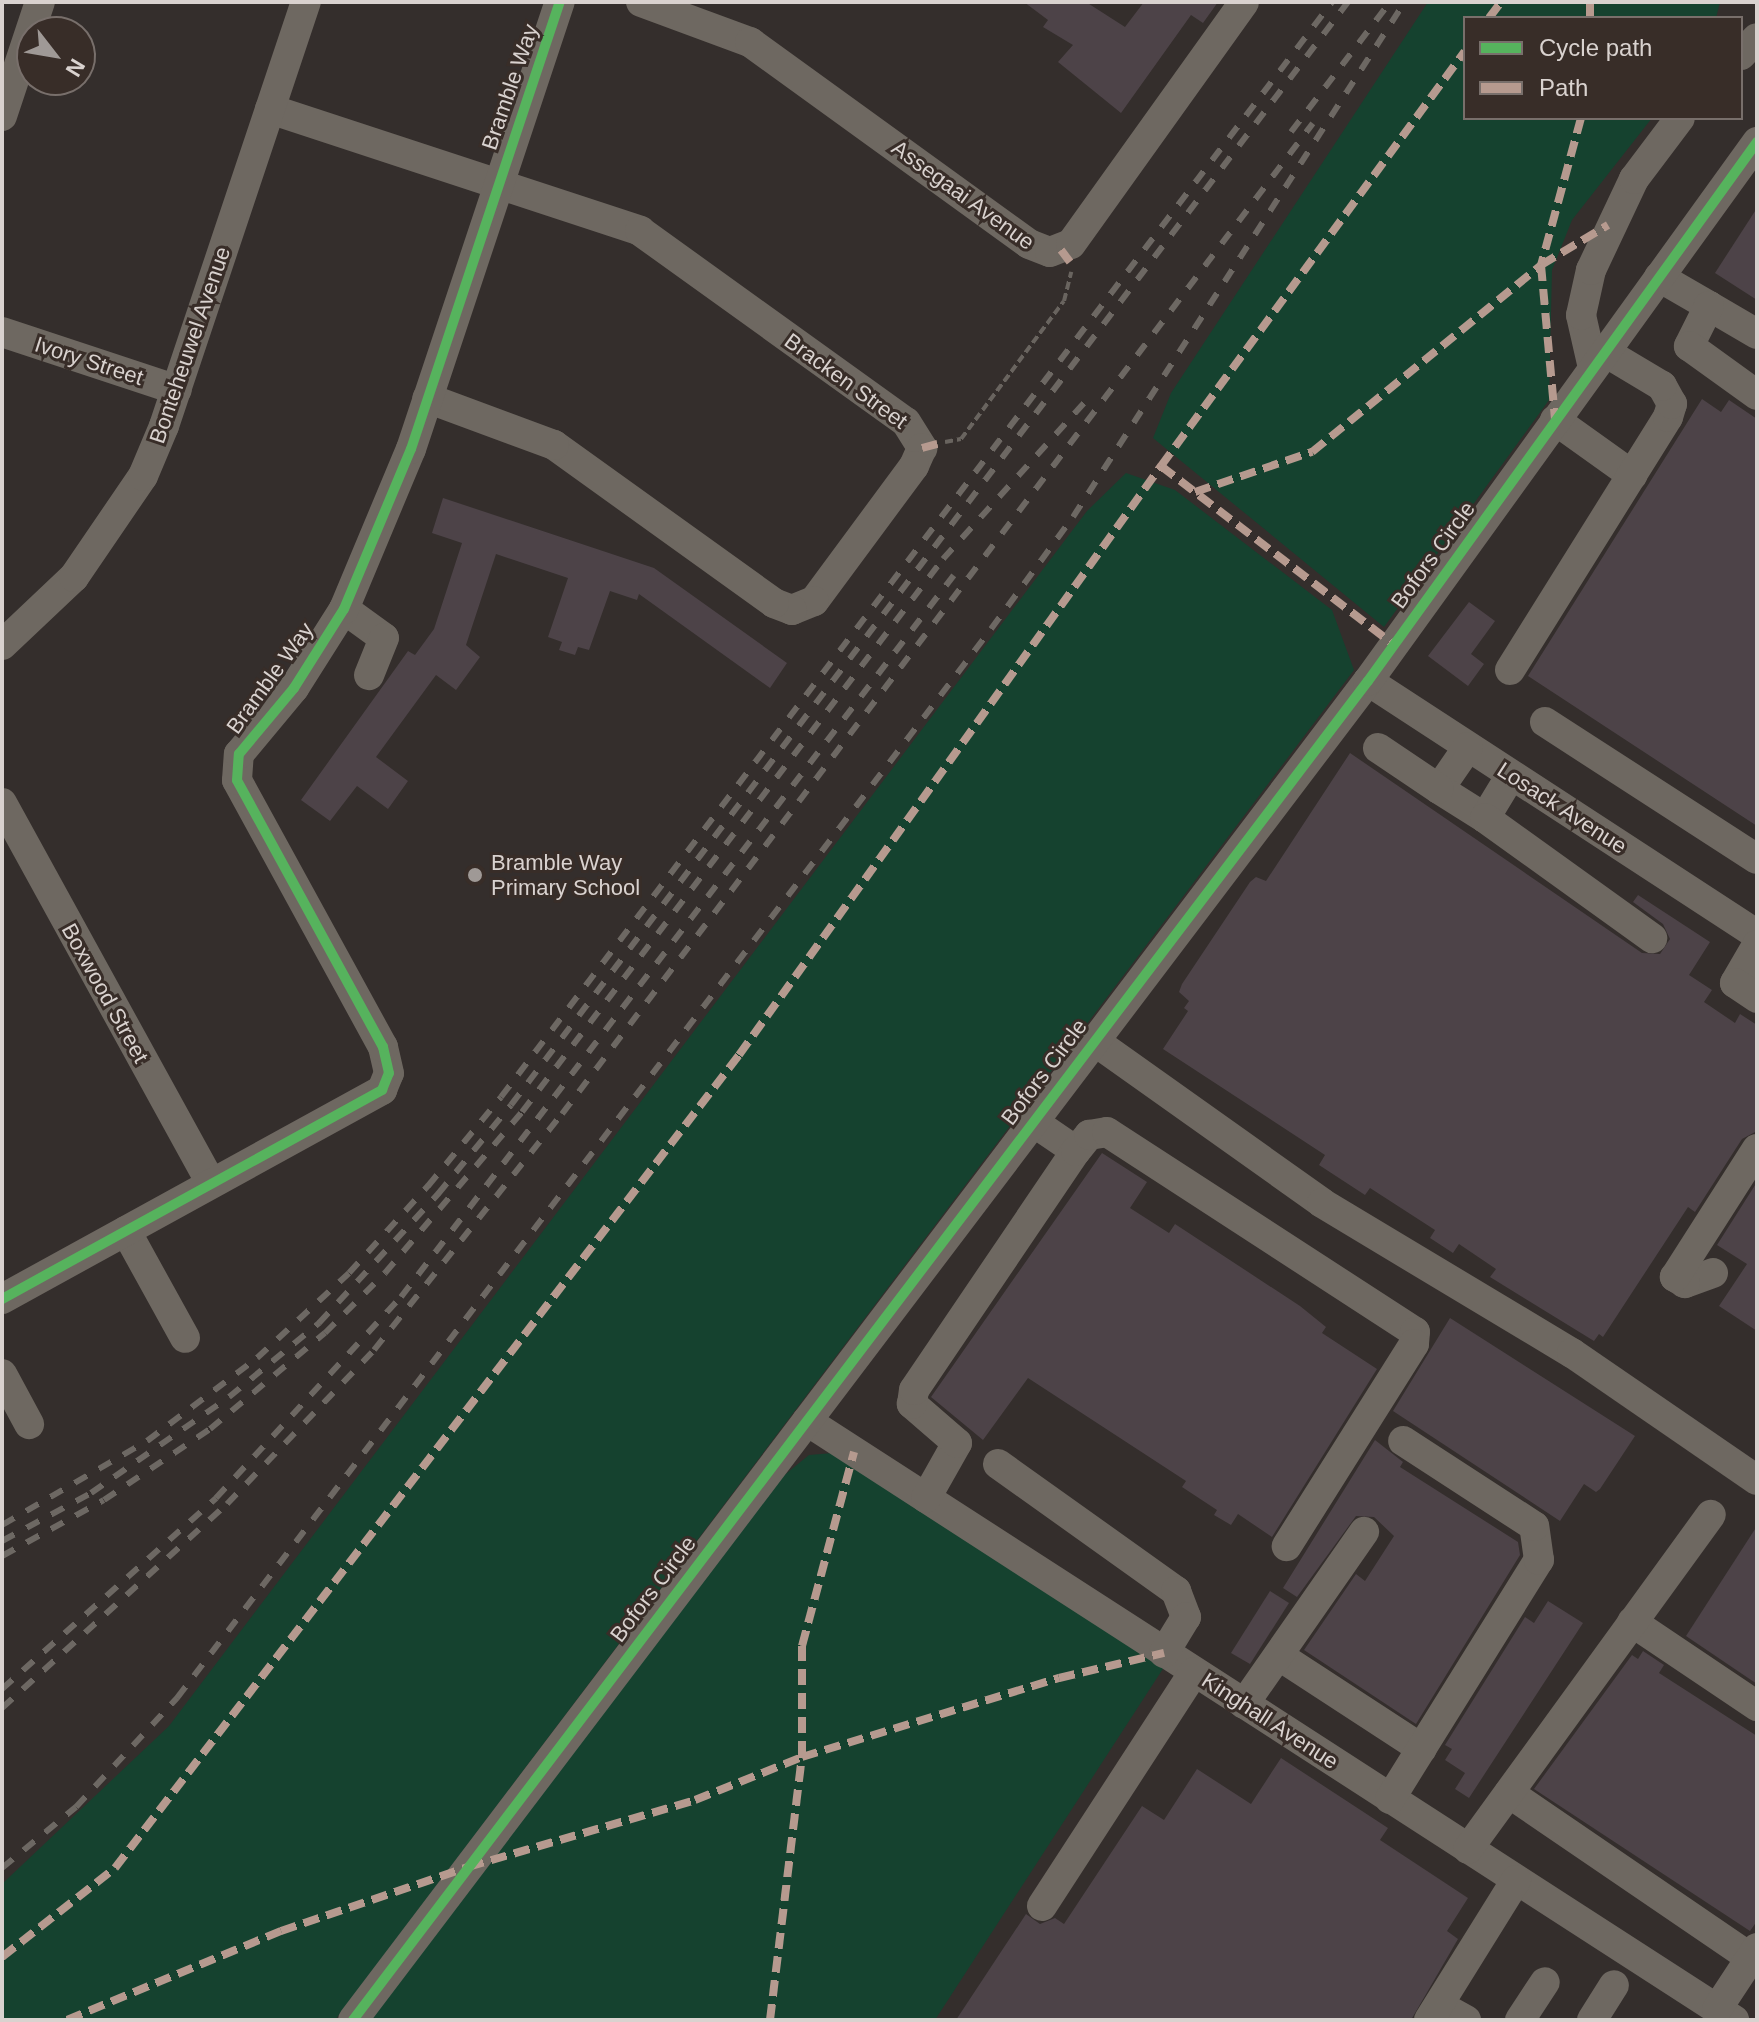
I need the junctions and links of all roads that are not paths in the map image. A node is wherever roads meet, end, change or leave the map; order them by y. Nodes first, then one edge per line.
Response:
1 (40, 2) edge
2 (306, 2) edge
3 (560, 2) edge
4 (641, 2) edge
5 (1244, 2) edge
6 (1757, 38) edge
7 (1743, 53) edge
8 (270, 109) junction
9 (2, 116) edge
10 (1678, 120) edge
11 (1757, 142) edge
12 (499, 184) junction
13 (1659, 277) junction
14 (1709, 306) junction
15 (2, 332) edge
16 (1757, 334) edge
17 (1599, 360) junction
18 (177, 390) junction
19 (1757, 395) edge
20 (427, 398) junction
21 (1555, 420) junction
22 (1632, 475) junction
23 (344, 609) junction
24 (2, 645) edge
25 (1510, 670) dead end
26 (369, 675) dead end
27 (1368, 681) junction
28 (1545, 722) dead end
29 (1468, 747) junction
30 (1378, 748) dead end
31 (1511, 775) junction
32 (1439, 789) junction
33 (2, 803) edge
34 (1485, 818) junction
35 (1757, 859) edge
36 (1757, 935) edge
37 (1652, 938) dead end
38 (1757, 945) edge
39 (1734, 983) edge
40 (1093, 1040) junction
41 (1032, 1121) junction
42 (1757, 1149) edge
43 (1076, 1151) junction
44 (210, 1182) junction
45 (126, 1231) junction
46 (1713, 1273) dead end
47 (5, 1289) edge
48 (185, 1338) dead end
49 (2, 1374) edge
50 (807, 1421) junction
51 (29, 1424) dead end
52 (1403, 1441) dead end
53 (998, 1464) dead end
54 (1757, 1480) edge
55 (926, 1498) junction
56 (1711, 1515) dead end
57 (1364, 1532) dead end
58 (1287, 1546) dead end
59 (1632, 1622) junction
60 (1164, 1653) junction
61 (1281, 1657) junction
62 (1194, 1672) junction
63 (1244, 1704) junction
64 (1757, 1706) edge
65 (1422, 1749) junction
66 (1509, 1793) junction
67 (1390, 1799) junction
68 (1468, 1849) junction
69 (1516, 1880) junction
70 (1042, 1906) dead end
71 (1754, 1953) edge
72 (1545, 1982) dead end
73 (1614, 1985) dead end
74 (1434, 2012) edge
75 (1725, 2015) edge
76 (353, 2020) edge
77 (1466, 2020) edge
78 (1520, 2020) edge
79 (1592, 2020) edge

1 - 9 street
2 - 8 street, Bonteheuwel Avenue
3 - 12 street, Bramble Way
4 - 5 street, Assegaai Avenue
6 - 7 street
8 - 12 street, Bracken Street
8 - 18 street, Bonteheuwel Avenue
10 - 17 street
11 - 13 street, Bofors Circle
12 - 20 street, Bramble Way
12 - 20 street, Bracken Street
13 - 14 street
13 - 17 street, Bofors Circle
14 - 16 street
14 - 19 street
15 - 18 street, Ivory Street
17 - 21 street, Bofors Circle
17 - 22 street
18 - 24 street, Bonteheuwel Avenue
20 - 23 street, Bramble Way
21 - 22 street
21 - 27 street, Bofors Circle
22 - 25 street
23 - 26 street
23 - 44 street, Bramble Way
27 - 29 street, Losack Avenue
27 - 40 street, Bofors Circle
28 - 35 street
29 - 31 street, Losack Avenue
29 - 32 street
30 - 32 street
31 - 34 street
31 - 36 street, Losack Avenue
32 - 34 street
33 - 44 street, Boxwood Street
34 - 37 street
38 - 39 street
40 - 41 street, Bofors Circle
40 - 54 street
41 - 43 street
41 - 50 street, Bofors Circle
42 - 46 street
43 - 55 street
43 - 58 street
44 - 45 street, Bramble Way
45 - 47 street, Bramble Way
45 - 48 street
49 - 51 street
50 - 55 street, Kinghall Avenue
50 - 76 street, Bofors Circle
52 - 65 street
53 - 60 street
55 - 60 street, Kinghall Avenue
56 - 59 street
57 - 61 street
59 - 64 street
59 - 66 street
60 - 62 street, Kinghall Avenue
61 - 63 street
61 - 65 street
62 - 63 street, Kinghall Avenue
62 - 70 street
63 - 67 street, Kinghall Avenue
65 - 67 street
66 - 68 street
66 - 71 street
67 - 68 street, Kinghall Avenue
68 - 69 street, Kinghall Avenue
69 - 74 street
69 - 75 street, Kinghall Avenue
71 - 75 street
72 - 78 street
73 - 79 street
74 - 77 street

